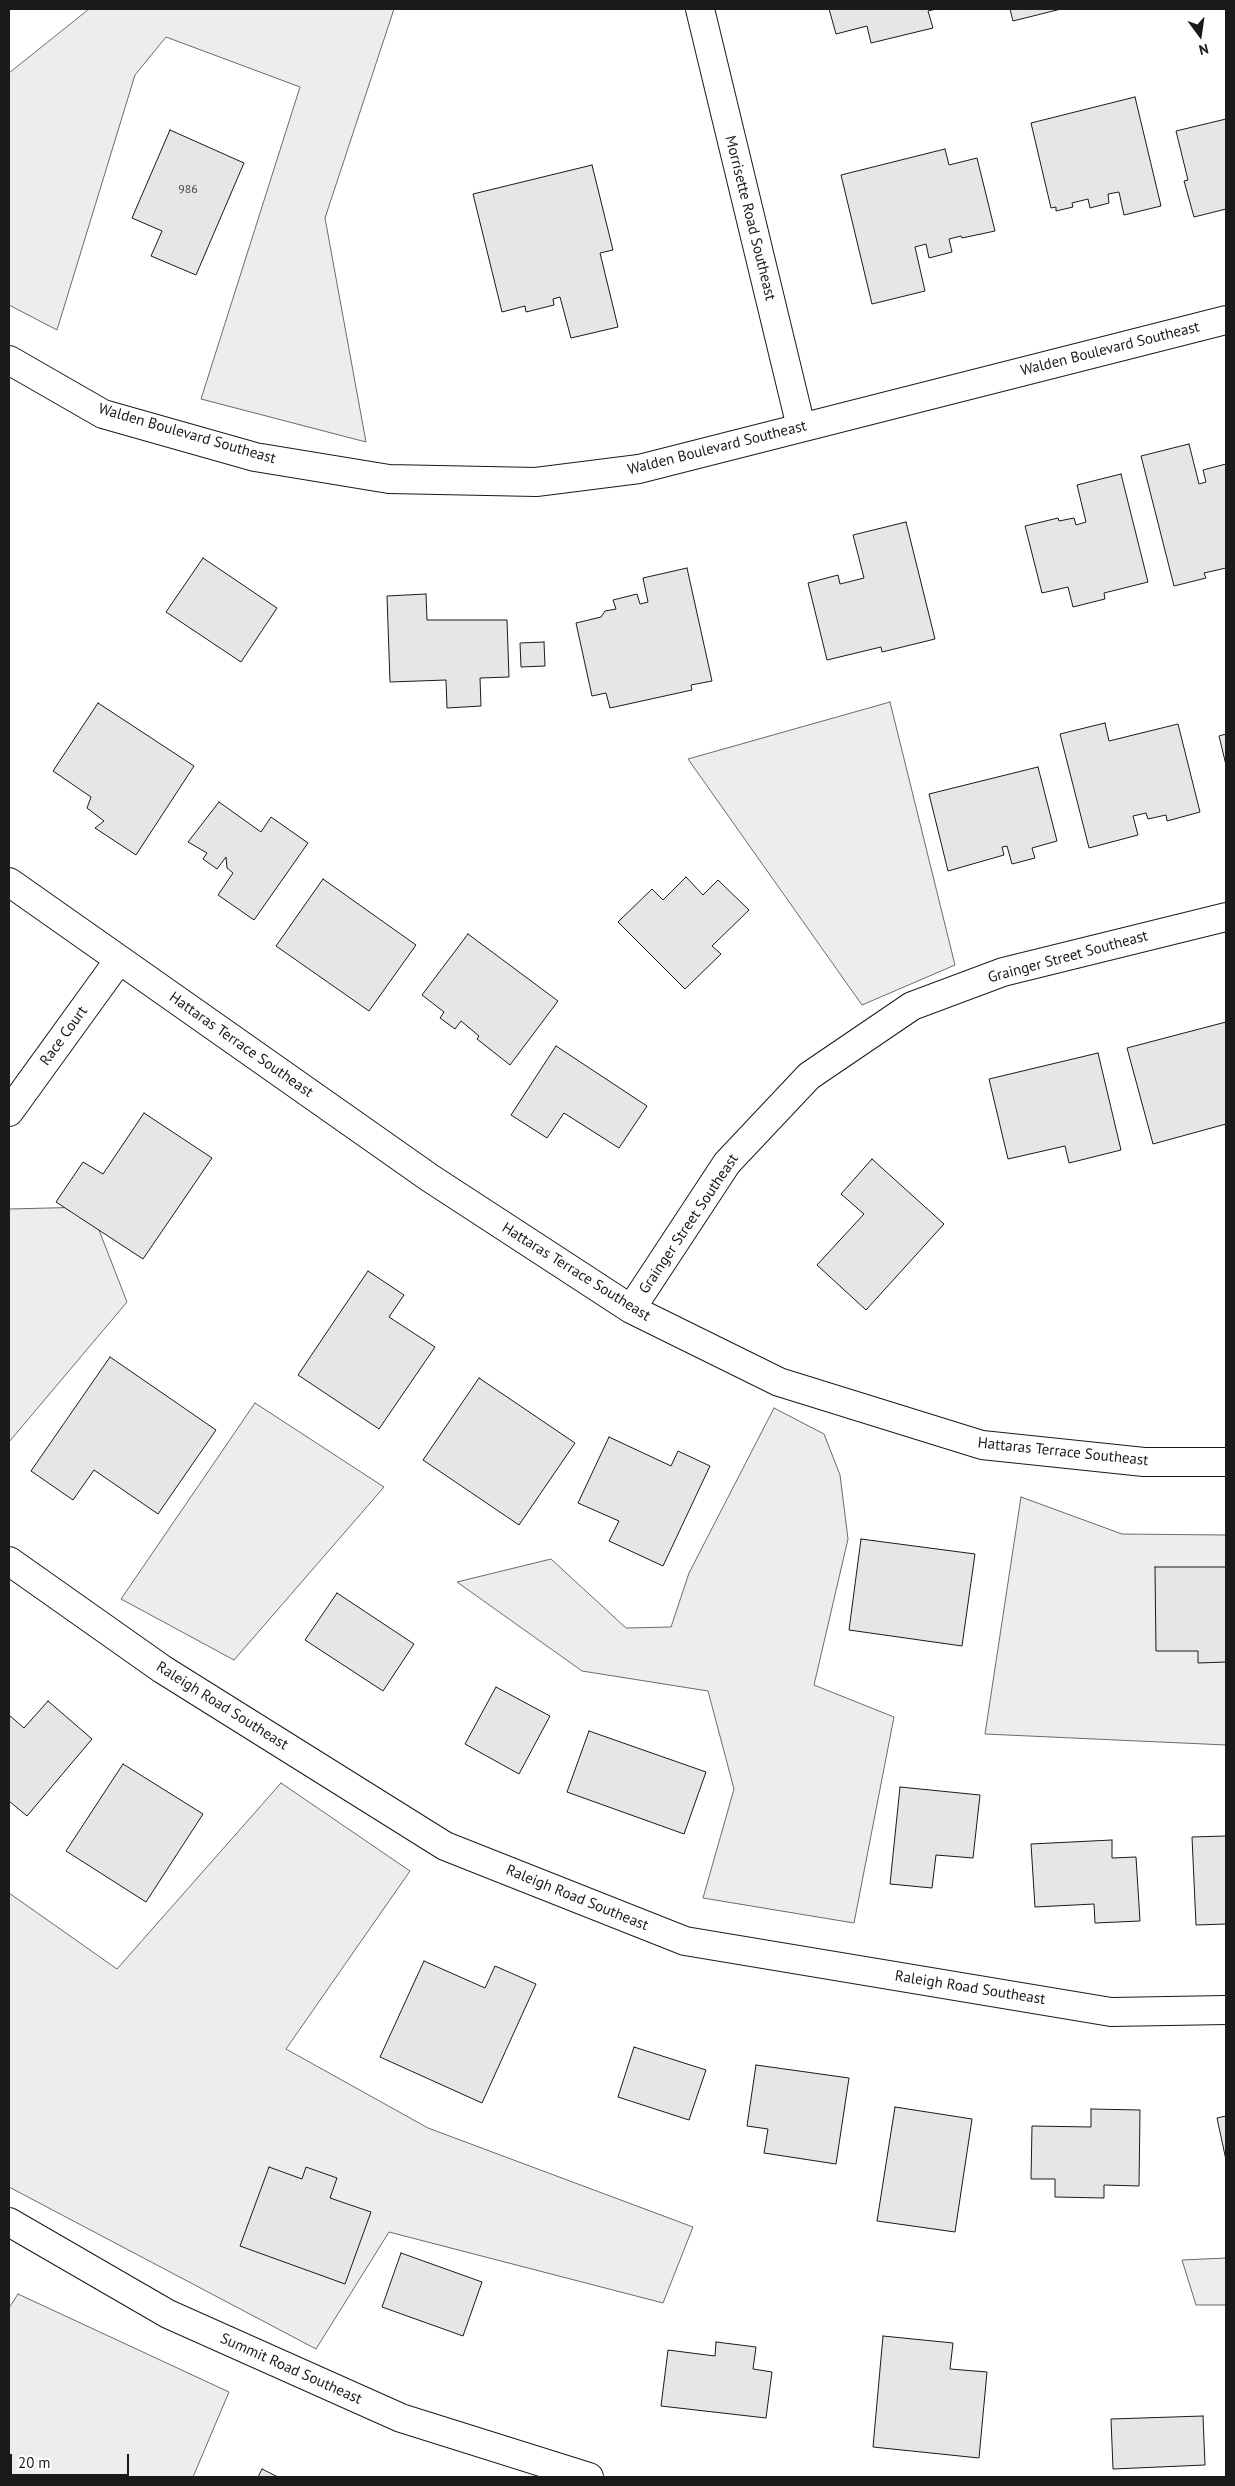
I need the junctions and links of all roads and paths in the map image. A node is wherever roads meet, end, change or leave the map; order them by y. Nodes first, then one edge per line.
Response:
1 (700, 9) edge
2 (1226, 320) edge
3 (9, 360) edge
4 (801, 427) junction
5 (9, 882) edge
6 (1226, 916) edge
7 (120, 960) junction
8 (9, 1112) edge
9 (631, 1309) junction
10 (1226, 1462) edge
11 (9, 1561) edge
12 (1226, 2010) edge
13 (9, 2222) edge
14 (589, 2477) edge

1 - 4 street, Morrisette Road Southeast
2 - 4 street, Walden Boulevard Southeast
3 - 4 street, Walden Boulevard Southeast
5 - 7 street, Hattaras Terrace Southeast
6 - 9 street, Grainger Street Southeast
7 - 8 street, Race Court
7 - 9 street, Hattaras Terrace Southeast
9 - 10 street, Hattaras Terrace Southeast
11 - 12 street, Raleigh Road Southeast
13 - 14 street, Summit Road Southeast

